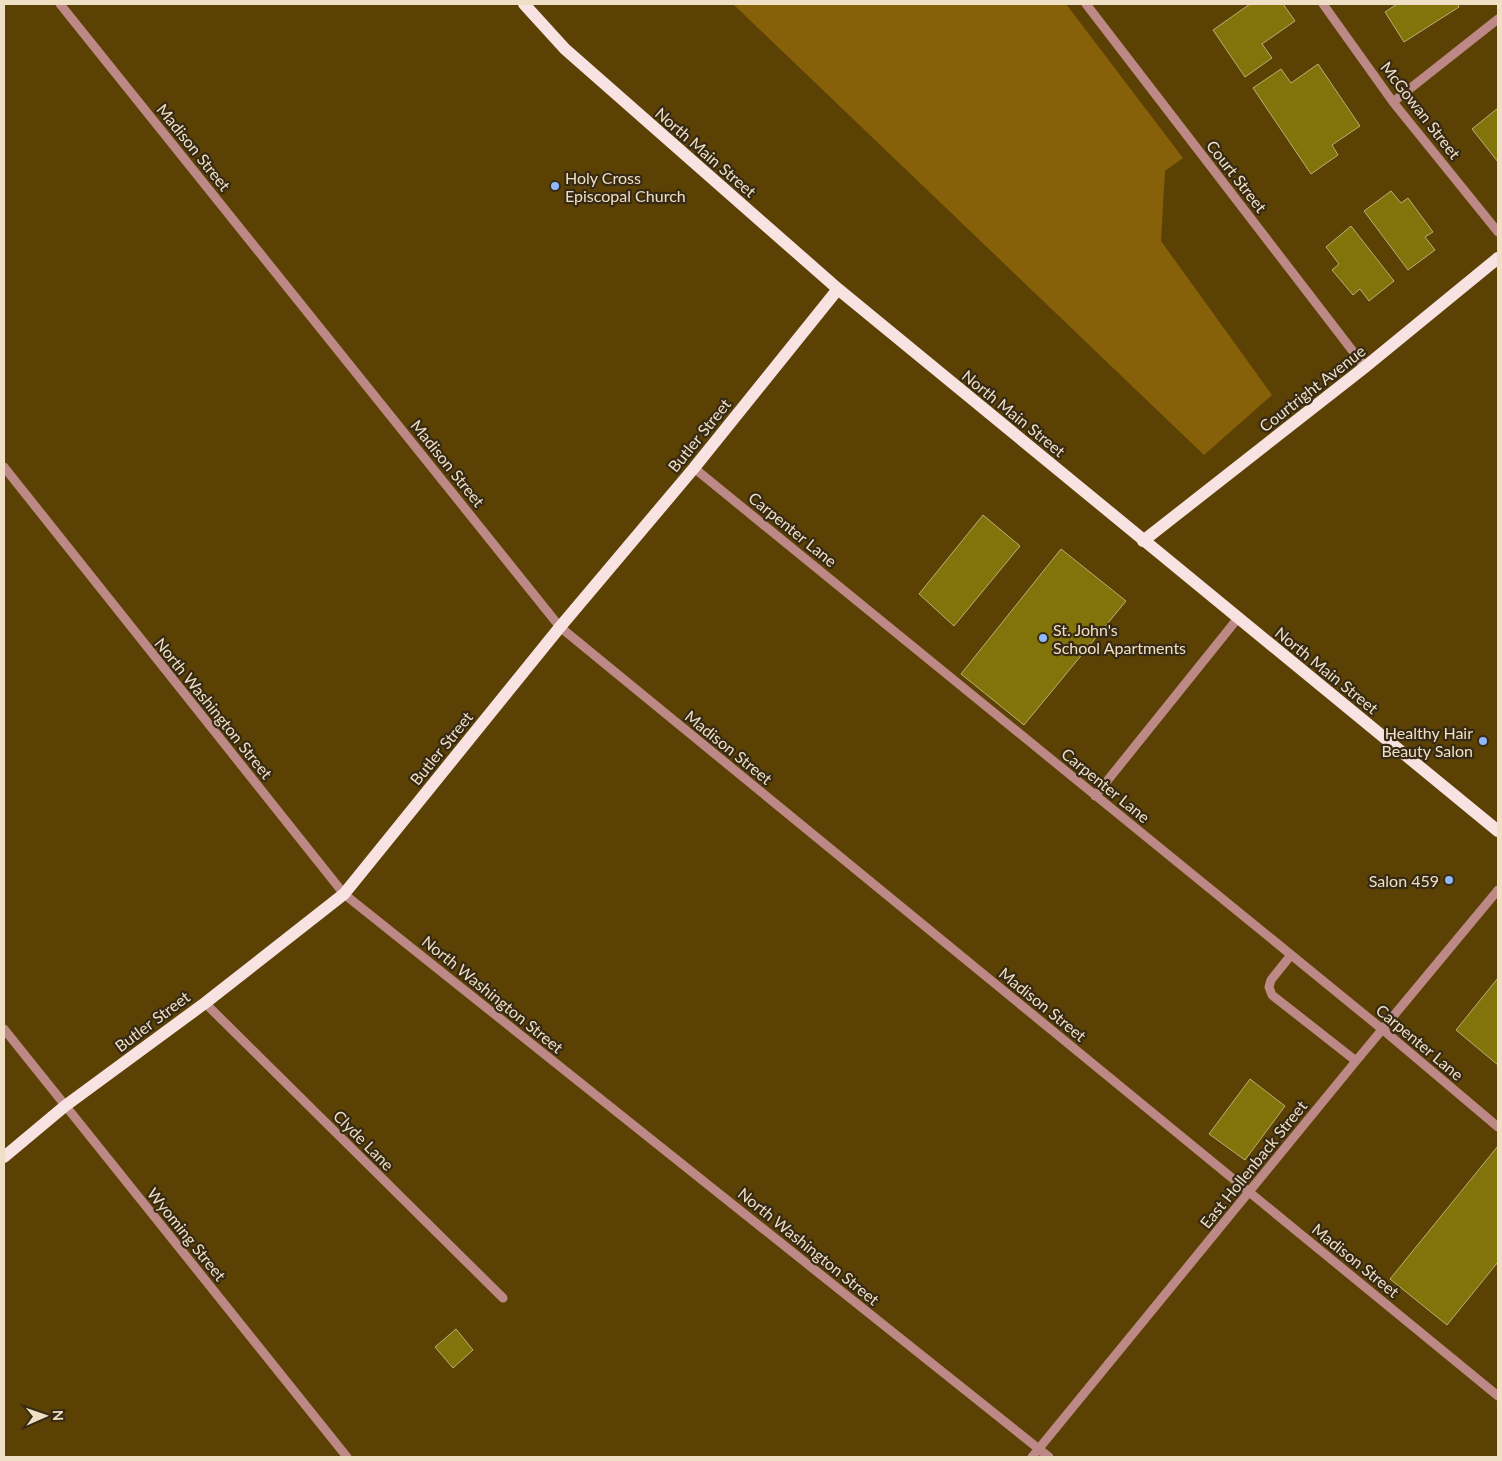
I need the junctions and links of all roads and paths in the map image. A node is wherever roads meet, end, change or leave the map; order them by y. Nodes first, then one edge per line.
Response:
1 (60, 4) edge
2 (524, 4) edge
3 (1086, 4) edge
4 (1323, 4) edge
5 (1498, 19) edge
6 (1393, 102) junction
7 (1498, 232) edge
8 (1498, 258) edge
9 (838, 289) junction
10 (1365, 368) junction
11 (4, 467) edge
12 (694, 468) junction
13 (1143, 540) junction
14 (1238, 618) junction
15 (560, 627) junction
16 (1096, 796) junction
17 (1498, 831) edge
18 (1498, 890) edge
19 (344, 894) junction
20 (1291, 955) junction
21 (204, 1003) junction
22 (4, 1029) edge
23 (1382, 1029) junction
24 (1356, 1061) junction
25 (65, 1106) junction
26 (1498, 1127) edge
27 (4, 1157) edge
28 (1248, 1192) junction
29 (503, 1298) dead end
30 (1498, 1396) edge
31 (1039, 1449) junction
32 (348, 1457) edge
33 (1032, 1457) edge
34 (1049, 1457) edge

1 - 15 street, Madison Street
2 - 9 main road, North Main Street
3 - 10 street, Court Street
4 - 6 street, McGowan Street
5 - 6 street
6 - 7 street, McGowan Street
8 - 10 main road, Courtright Avenue
9 - 12 main road, Butler Street
9 - 13 main road, North Main Street
10 - 13 main road, Courtright Avenue
11 - 19 street, North Washington Street
12 - 15 main road, Butler Street
12 - 16 street, Carpenter Lane
13 - 14 main road, North Main Street
14 - 16 street
14 - 17 main road, North Main Street
15 - 19 main road, Butler Street
15 - 28 street, Madison Street
16 - 20 street, Carpenter Lane
18 - 23 street, East Hollenback Street
19 - 21 main road, Butler Street
19 - 31 street, North Washington Street
20 - 23 street, Carpenter Lane
20 - 24 street
21 - 25 main road, Butler Street
21 - 29 street, Clyde Lane
22 - 25 street, Wyoming Street
23 - 24 street, East Hollenback Street
23 - 26 street, Carpenter Lane
24 - 28 street, East Hollenback Street
25 - 27 main road, Butler Street
25 - 32 street, Wyoming Street
28 - 30 street, Madison Street
28 - 31 street, East Hollenback Street
31 - 33 street, East Hollenback Street
31 - 34 street, North Washington Street

